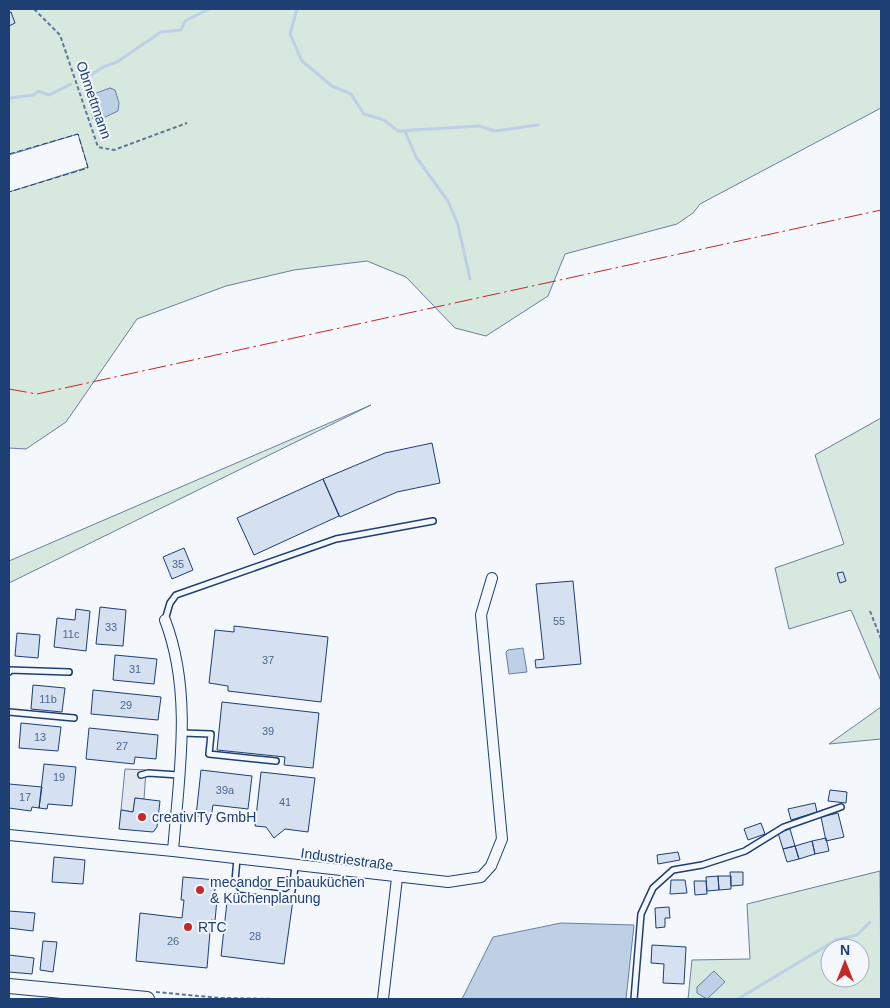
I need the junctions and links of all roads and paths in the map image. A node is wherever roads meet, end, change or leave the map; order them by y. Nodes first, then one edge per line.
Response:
1 (34, 9) edge
2 (187, 123) dead end
3 (433, 521) dead end
4 (492, 578) dead end
5 (870, 610) dead end
6 (165, 620) joint
7 (881, 639) edge
8 (9, 672) edge
9 (69, 672) dead end
10 (9, 712) edge
11 (74, 718) dead end
12 (182, 733) junction
13 (276, 761) dead end
14 (141, 774) dead end
15 (179, 775) junction
16 (841, 807) dead end
17 (9, 836) edge
18 (174, 851) junction
19 (237, 859) junction
20 (295, 866) junction
21 (397, 878) junction
22 (9, 986) edge
23 (147, 999) edge
24 (383, 999) edge
25 (634, 999) edge

1 - 2 path, Obmettmann
3 - 6 lane
4 - 21 street
5 - 7 path
6 - 12 street
8 - 9 lane
10 - 11 lane
12 - 13 lane
12 - 15 street
14 - 15 lane
15 - 18 street
16 - 25 lane
17 - 18 street, Industriestraße
18 - 19 street, Industriestraße
19 - 20 street, Industriestraße
19 - 20 lane
20 - 21 street, Industriestraße
21 - 24 street, Industriestraße
22 - 23 street

